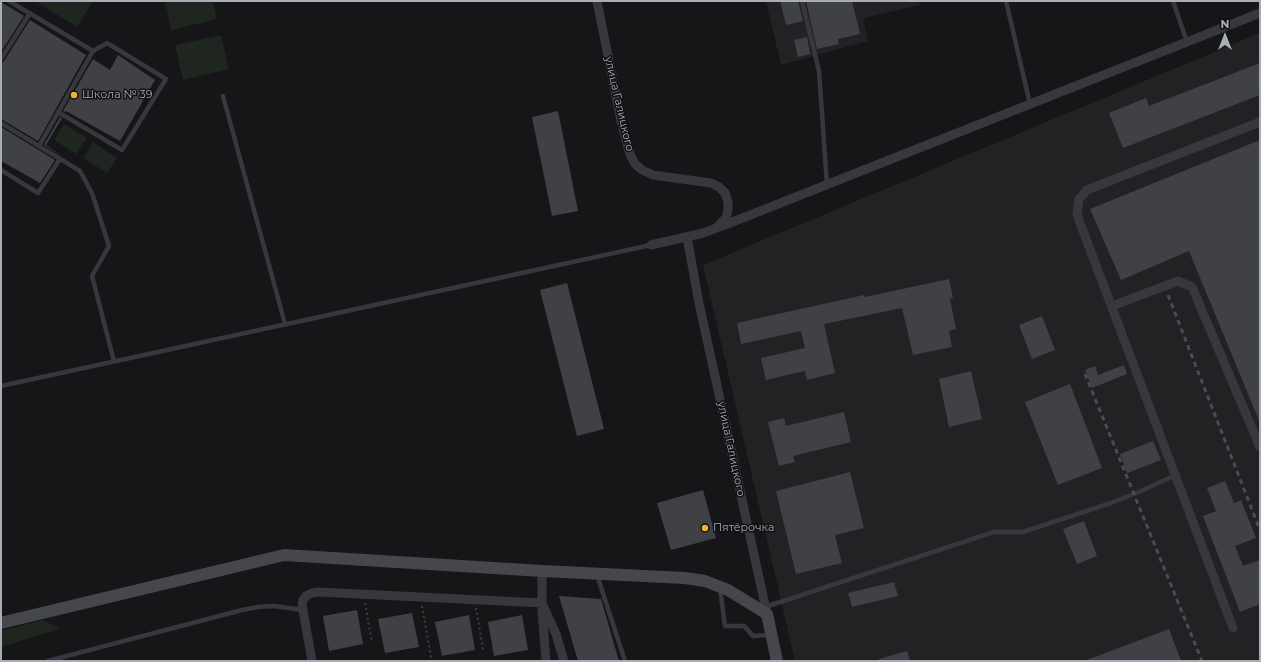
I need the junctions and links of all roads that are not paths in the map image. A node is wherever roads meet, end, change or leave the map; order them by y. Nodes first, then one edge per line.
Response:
1 (9, 1) edge
2 (597, 1) edge
3 (802, 1) edge
4 (1006, 1) edge
5 (1173, 1) edge
6 (30, 13) junction
7 (1260, 13) edge
8 (1187, 42) junction
9 (93, 51) junction
10 (1, 59) edge
11 (223, 96) dead end
12 (1030, 104) junction
13 (58, 112) junction
14 (1260, 122) edge
15 (1, 123) edge
16 (39, 146) junction
17 (60, 159) junction
18 (1, 170) edge
19 (827, 185) junction
20 (714, 229) junction
21 (687, 237) junction
22 (651, 245) joint
23 (1112, 306) junction
24 (285, 324) junction
25 (114, 361) junction
26 (1, 386) edge
27 (1260, 447) edge
28 (1176, 475) junction
29 (542, 571) junction
30 (596, 574) junction
31 (720, 587) junction
32 (542, 603) junction
33 (303, 610) junction
34 (766, 610) junction
35 (1, 623) edge
36 (1233, 628) dead end
37 (771, 635) junction
38 (775, 660) edge
39 (48, 661) edge
40 (312, 661) edge
41 (546, 661) edge
42 (564, 661) edge
43 (625, 661) edge

1 - 6 lane
2 - 20 street, улица Галицкого
3 - 19 lane
4 - 12 lane
5 - 8 lane
6 - 9 lane
6 - 10 lane
7 - 8 street
8 - 12 street
9 - 13 lane
9 - 13 lane
11 - 24 lane
12 - 19 street
13 - 16 lane
14 - 23 street
15 - 16 lane
16 - 17 lane
17 - 18 lane
17 - 25 lane
19 - 20 street
20 - 21 street
21 - 22 street
21 - 34 street, улица Галицкого
22 - 24 lane
23 - 27 street
23 - 28 street
24 - 25 lane
25 - 26 lane
28 - 34 lane
28 - 36 street
29 - 30 street
29 - 32 street
29 - 35 street
30 - 31 street
30 - 43 lane
31 - 34 street
31 - 37 lane
32 - 33 street
32 - 41 street
32 - 42 street
33 - 39 lane
33 - 40 street
34 - 37 street, улица Галицкого
37 - 38 street, улица Галицкого

